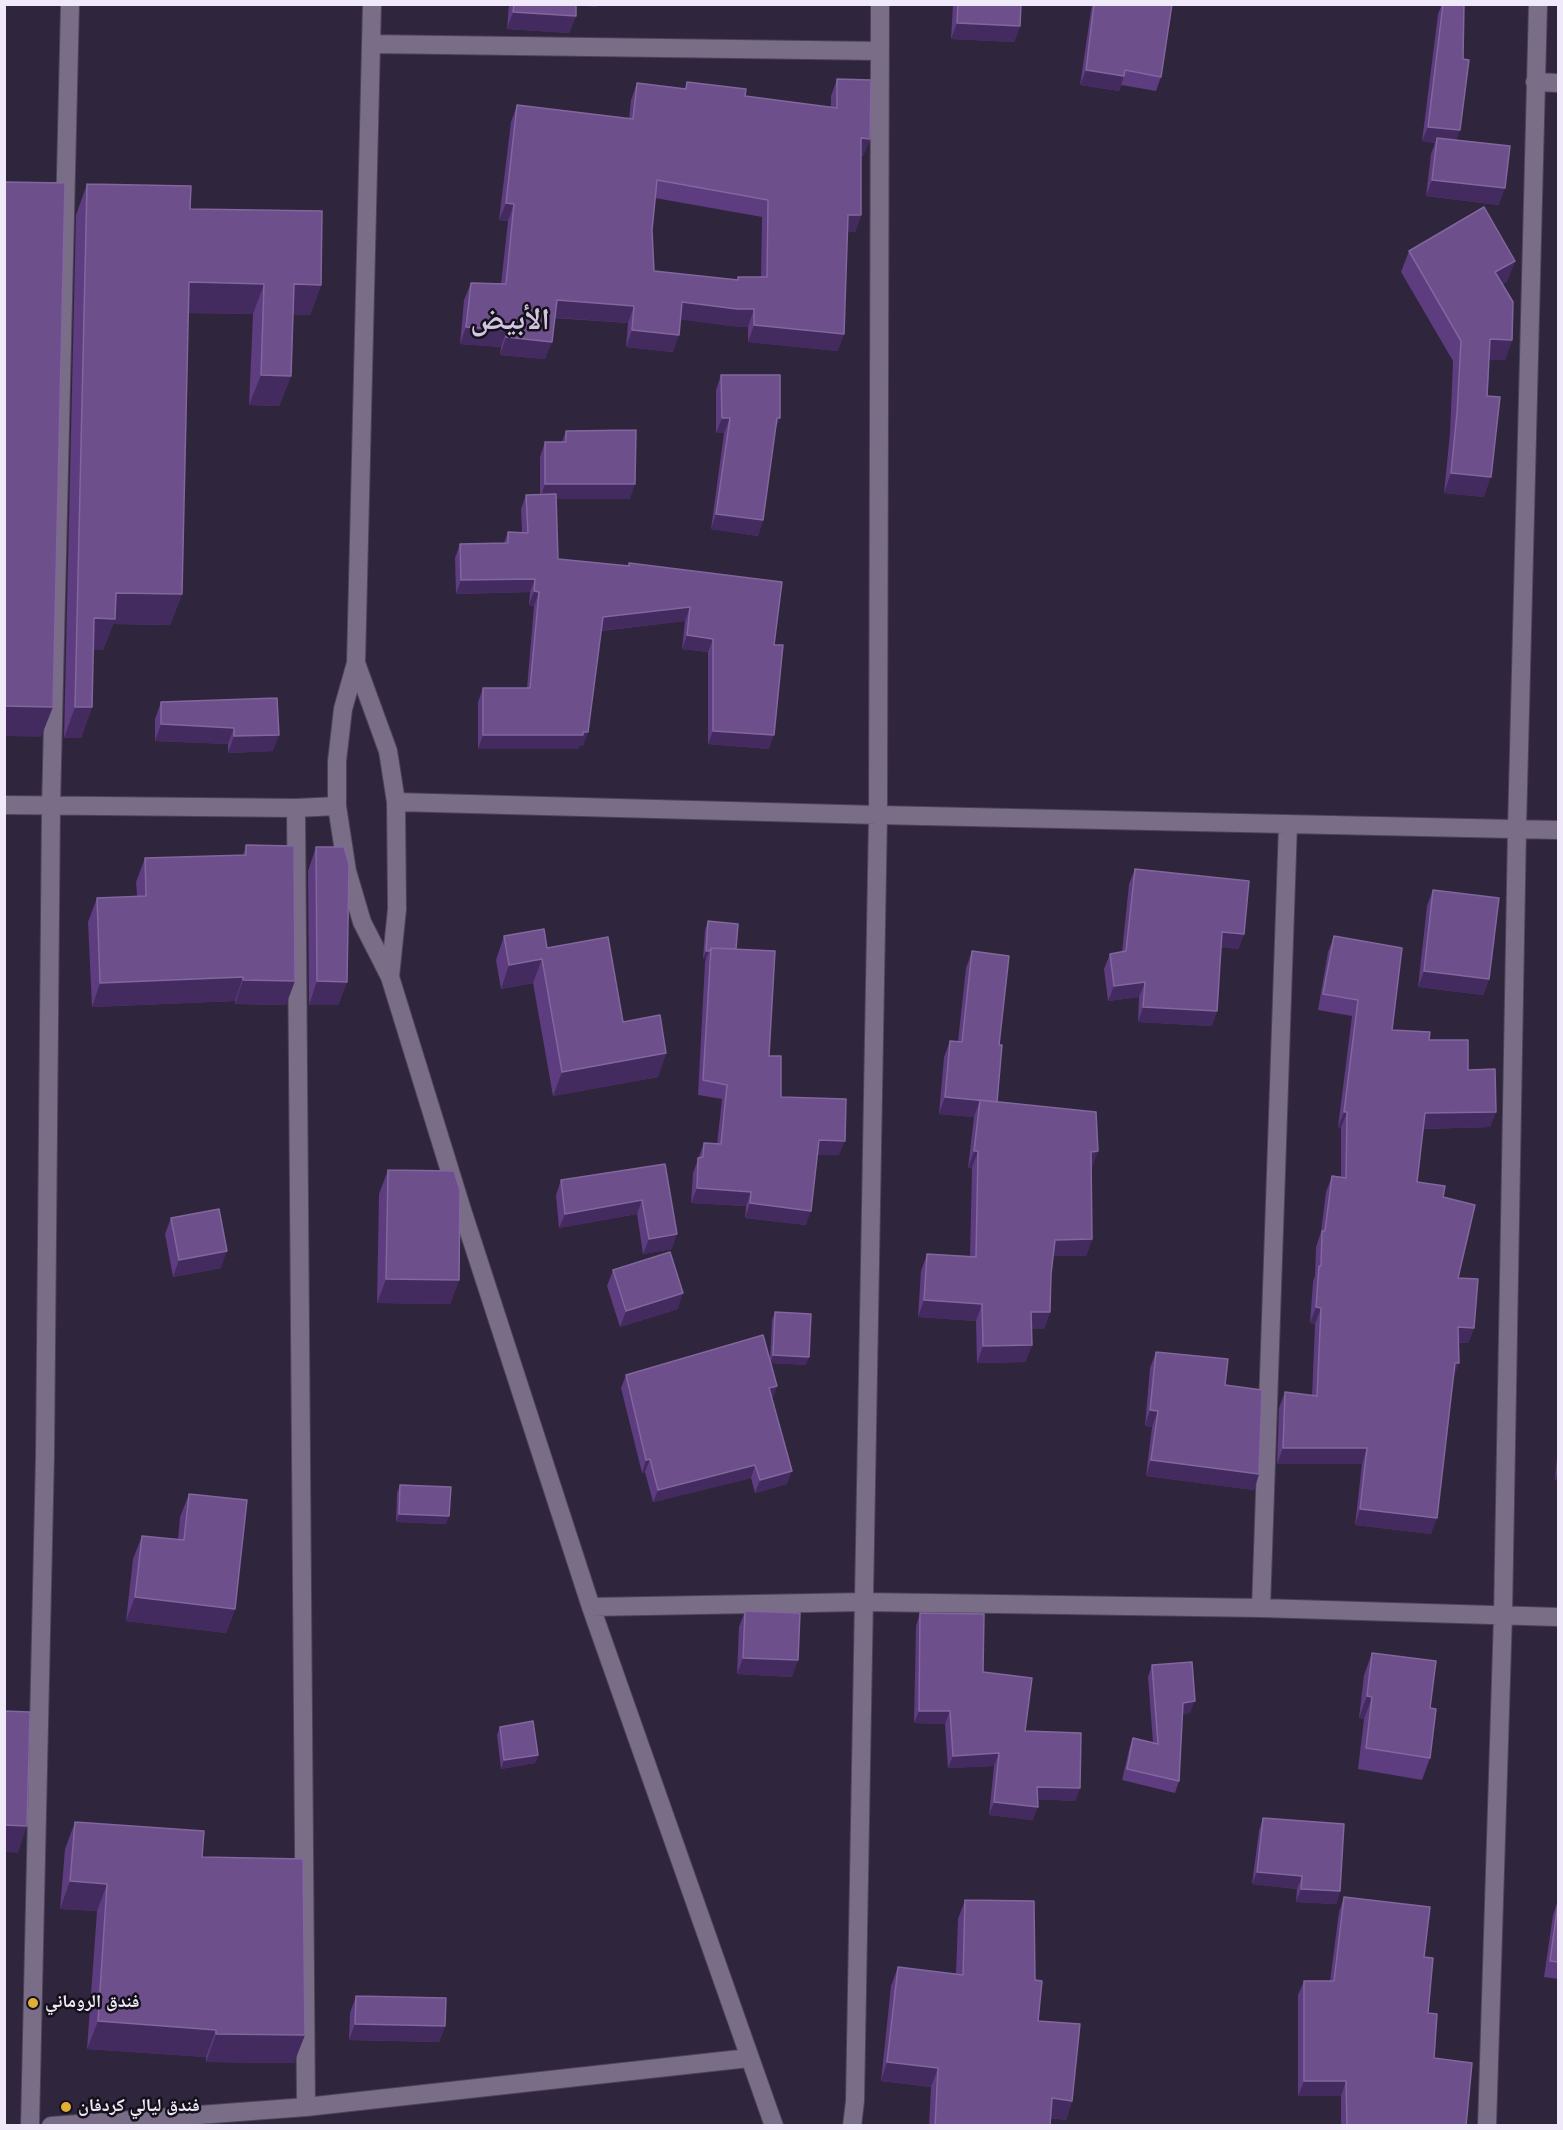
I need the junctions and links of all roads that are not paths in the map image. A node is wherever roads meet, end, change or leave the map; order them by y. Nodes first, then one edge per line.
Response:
1 (70, 4) edge
2 (372, 4) edge
3 (880, 4) edge
4 (1538, 4) edge
5 (371, 44) junction
6 (880, 51) junction
7 (1535, 82) junction
8 (1558, 83) edge
9 (356, 663) junction
10 (396, 802) junction
11 (4, 805) edge
12 (337, 806) junction
13 (51, 807) junction
14 (296, 808) junction
15 (878, 816) junction
16 (1288, 824) junction
17 (1517, 828) junction
18 (1558, 830) edge
19 (390, 977) junction
20 (864, 1602) junction
21 (591, 1606) junction
22 (1261, 1608) junction
23 (1503, 1615) junction
24 (1558, 1617) edge
25 (749, 2058) junction
26 (306, 2107) junction
27 (30, 2126) edge
28 (51, 2126) edge
29 (774, 2126) edge
30 (852, 2126) edge
31 (1487, 2126) edge

1 - 13 street
2 - 5 street
3 - 6 street
4 - 7 street
5 - 6 street
5 - 9 street
6 - 15 street
7 - 8 street
7 - 17 street
9 - 10 street
9 - 12 street
10 - 15 street
10 - 19 street
11 - 13 street
12 - 14 street
12 - 19 street
13 - 14 street
13 - 27 street
14 - 26 street
15 - 16 street
15 - 20 street
16 - 17 street
16 - 22 street
17 - 18 street
17 - 23 street
19 - 21 street
20 - 21 street
20 - 22 street
20 - 30 street
21 - 25 street
22 - 23 street
23 - 24 street
23 - 31 street
25 - 26 street
25 - 29 street
26 - 28 street

